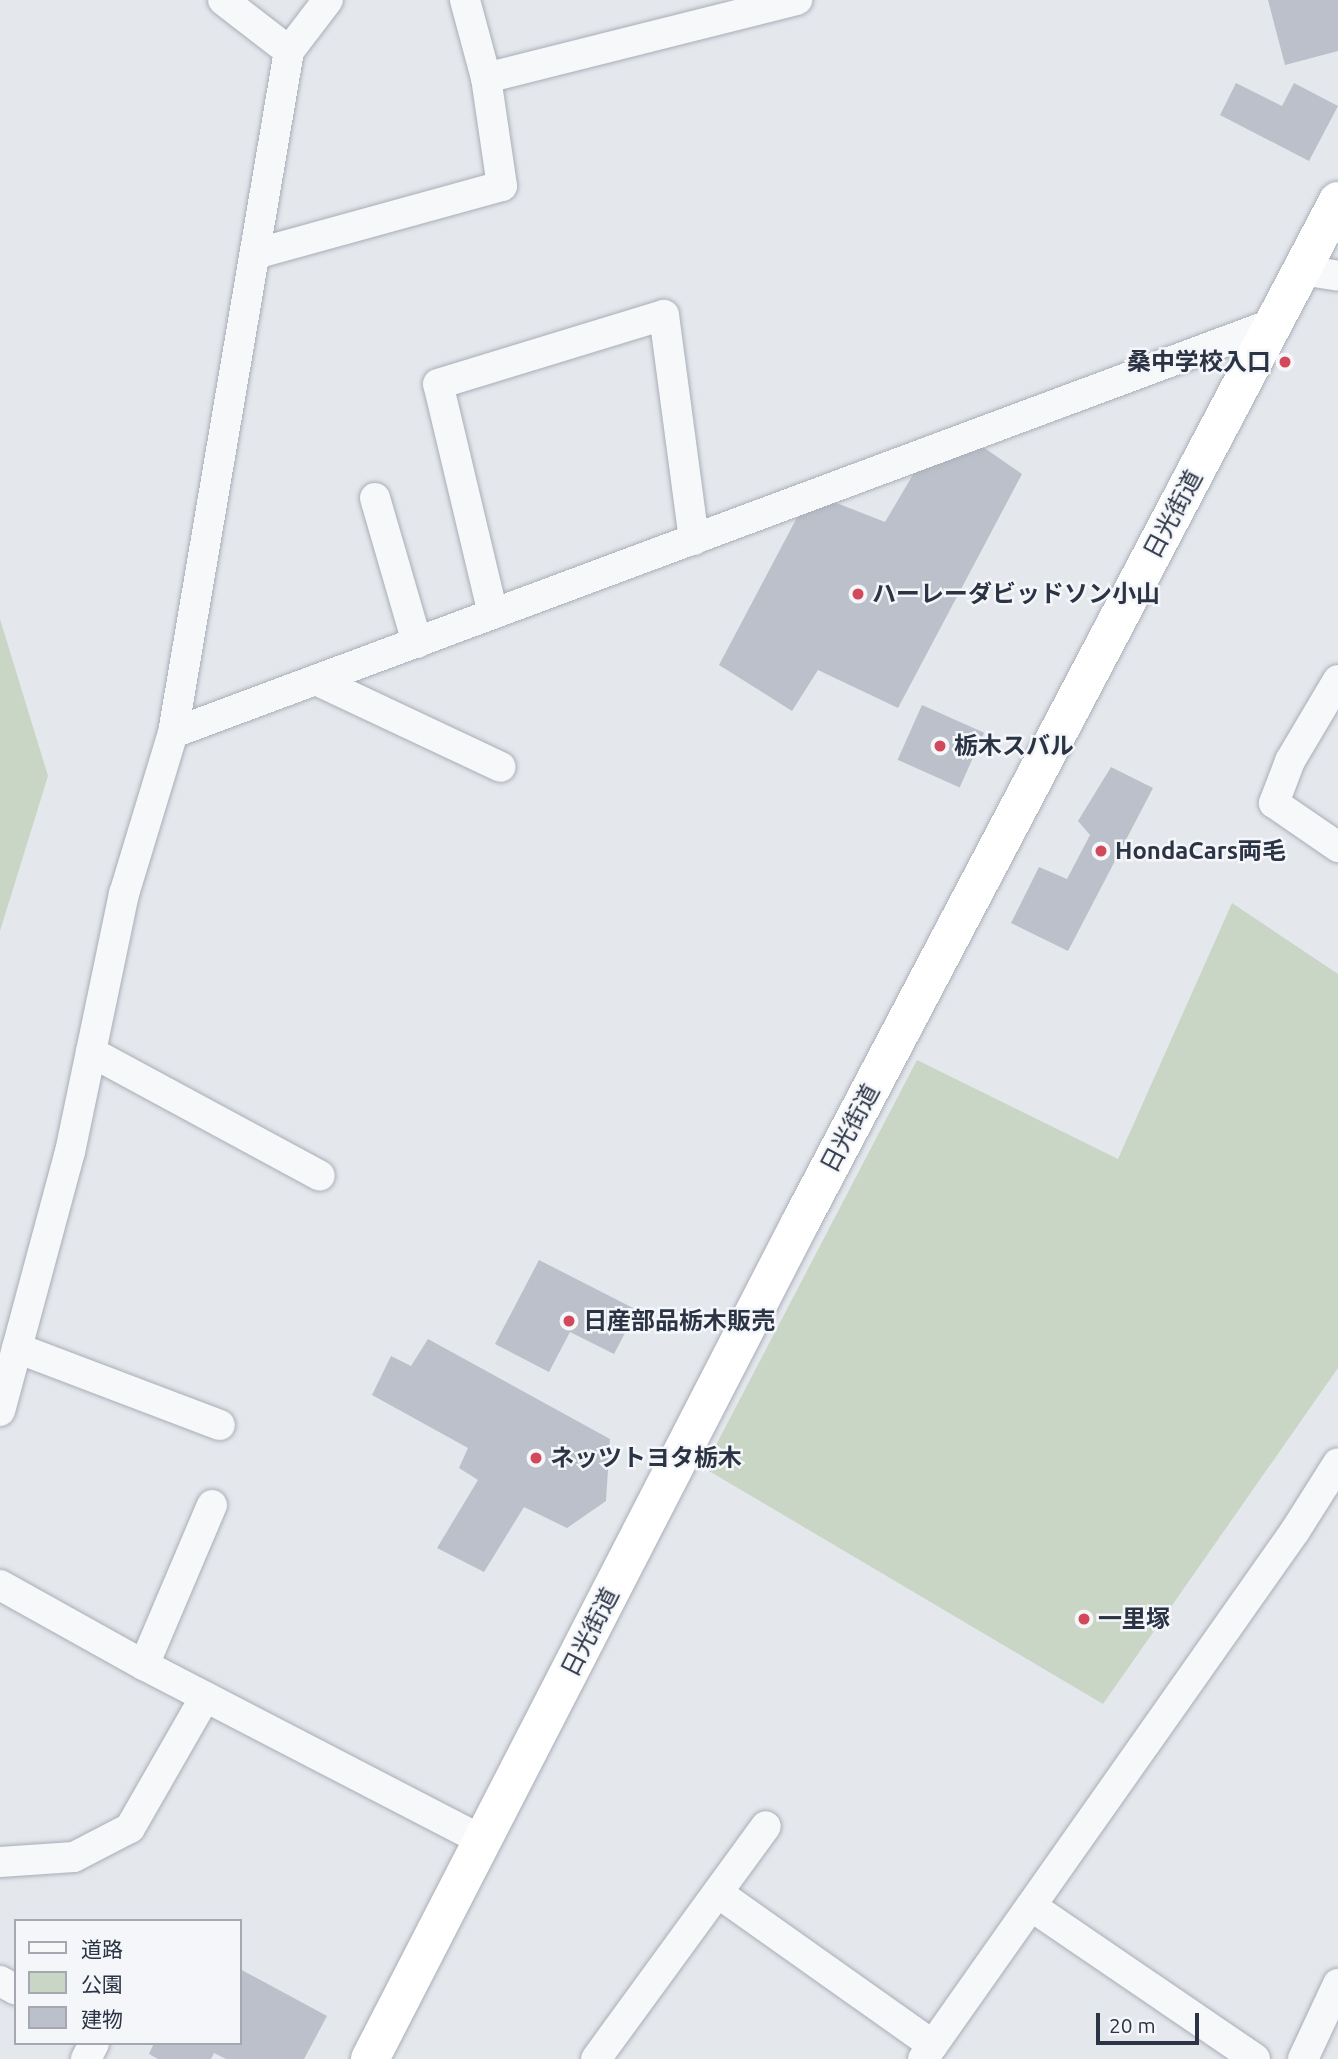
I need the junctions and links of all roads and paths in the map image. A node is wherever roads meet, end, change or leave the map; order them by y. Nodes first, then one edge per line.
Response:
1 (223, 0) edge
2 (328, 0) edge
3 (464, 0) edge
4 (797, 0) edge
5 (289, 51) junction
6 (486, 78) junction
7 (1338, 201) edge
8 (254, 254) junction
9 (1320, 273) edge
10 (1274, 323) junction
11 (375, 498) dead end
12 (694, 540) junction
13 (493, 614) junction
14 (417, 642) junction
15 (316, 680) junction
16 (1338, 680) edge
17 (173, 733) junction
18 (501, 767) dead end
19 (1338, 846) edge
20 (91, 1052) junction
21 (320, 1176) dead end
22 (17, 1348) junction
23 (0, 1410) edge
24 (220, 1425) dead end
25 (1338, 1463) edge
26 (212, 1505) dead end
27 (0, 1585) edge
28 (144, 1665) junction
29 (205, 1697) junction
30 (766, 1826) dead end
31 (483, 1841) junction
32 (0, 1862) edge
33 (718, 1893) junction
34 (1031, 1906) junction
35 (1338, 1984) edge
36 (928, 2052) edge
37 (370, 2059) edge
38 (596, 2059) edge
39 (1255, 2059) edge
40 (1303, 2059) edge

1 - 5 street
2 - 5 street
3 - 6 street
4 - 6 street
5 - 8 street
6 - 8 street
7 - 9 highway, 日光街道
8 - 17 street
9 - 10 highway, 日光街道
10 - 12 street
10 - 31 highway, 日光街道
11 - 14 street
12 - 13 street
12 - 13 street
13 - 14 street
14 - 15 street
15 - 17 street
15 - 18 street
16 - 19 street
17 - 20 street
20 - 21 street
20 - 22 street
22 - 23 street
22 - 24 street
25 - 34 street
26 - 28 street
27 - 28 street
28 - 29 street
29 - 31 street
29 - 32 street
30 - 33 street
31 - 37 highway, 日光街道
33 - 36 street
33 - 38 street
34 - 36 street
34 - 39 street
35 - 40 street

